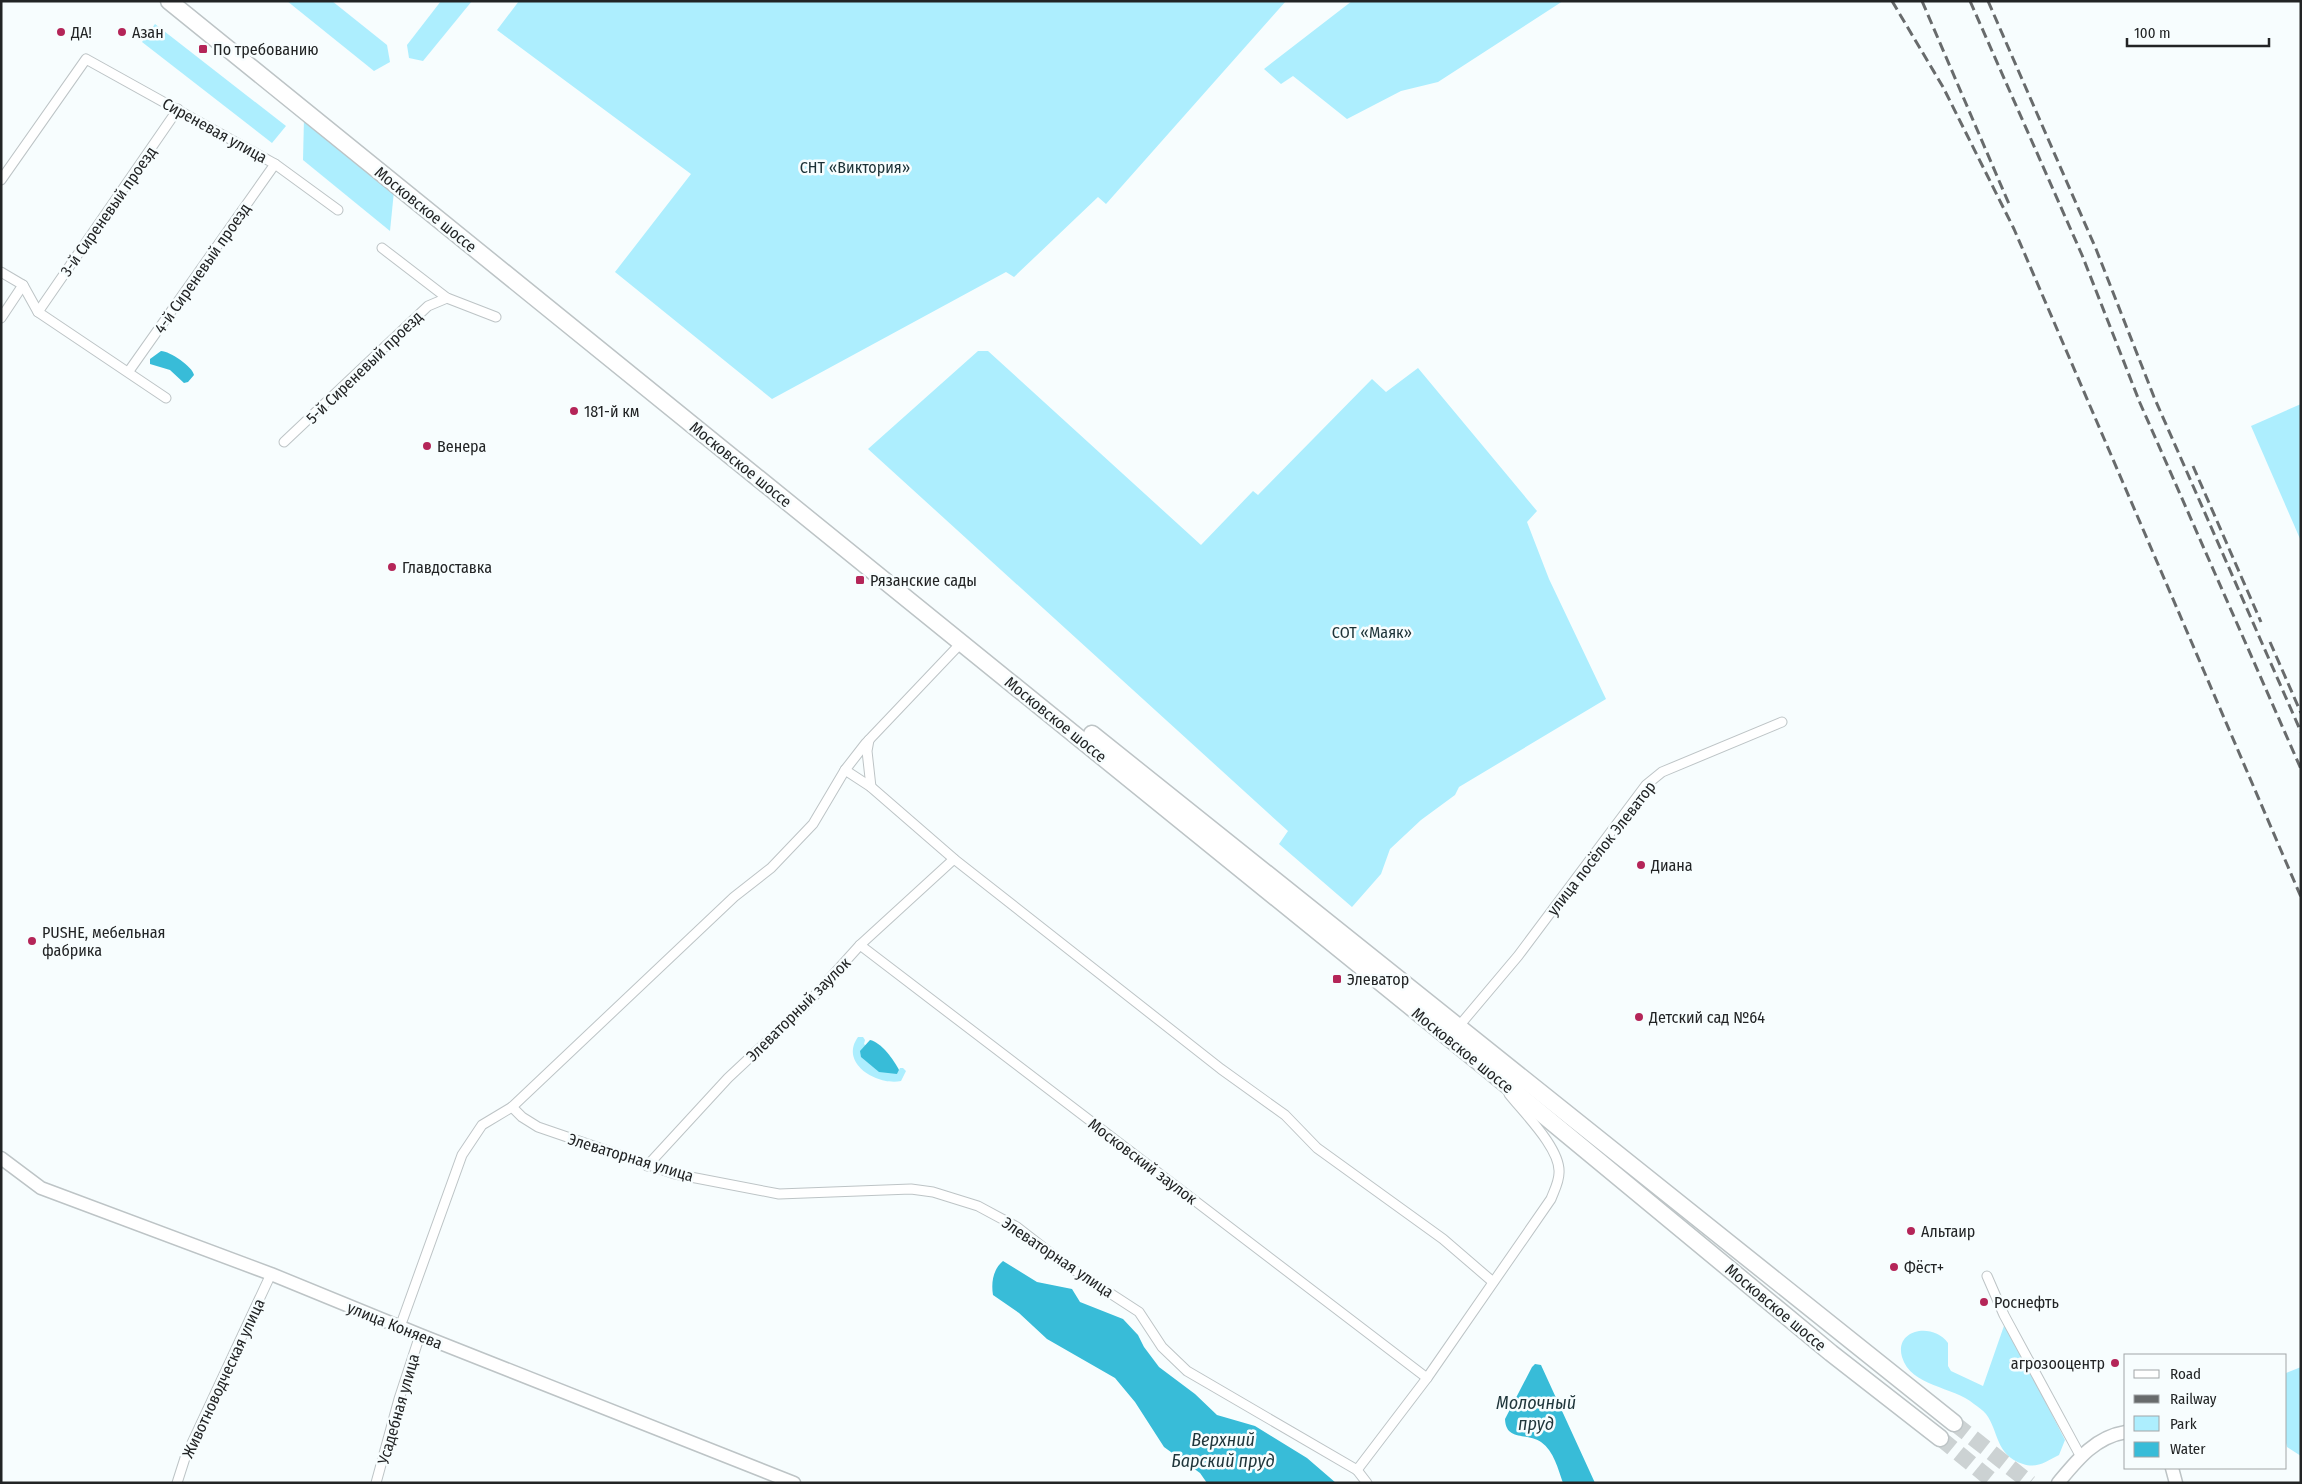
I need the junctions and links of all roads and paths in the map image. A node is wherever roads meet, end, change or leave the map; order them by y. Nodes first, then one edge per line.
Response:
1 (169, 1) edge
2 (184, 1) edge
3 (178, 109) junction
4 (275, 164) junction
5 (1, 180) edge
6 (338, 210) dead end
7 (382, 248) dead end
8 (1, 272) edge
9 (24, 285) junction
10 (447, 298) junction
11 (38, 312) junction
12 (496, 316) dead end
13 (1, 318) edge
14 (129, 371) junction
15 (166, 398) dead end
16 (284, 442) dead end
17 (962, 642) junction
18 (1782, 722) dead end
19 (869, 740) junction
20 (845, 770) junction
21 (871, 787) junction
22 (954, 859) junction
23 (860, 945) junction
24 (1459, 1026) junction
25 (1490, 1072) junction
26 (512, 1107) junction
27 (1, 1158) edge
28 (647, 1166) junction
29 (271, 1274) junction
30 (1988, 1276) dead end
31 (1493, 1282) junction
32 (400, 1327) junction
33 (420, 1335) junction
34 (1427, 1378) junction
35 (1954, 1422) tunnel mouth
36 (2124, 1432) edge
37 (1940, 1438) tunnel mouth
38 (2081, 1456) junction
39 (2172, 1469) edge
40 (1356, 1470) junction
41 (177, 1483) edge
42 (376, 1483) edge
43 (794, 1483) edge
44 (1367, 1483) edge
45 (2058, 1483) edge
46 (2176, 1483) edge

1 - 17 highway, Московское шоссе
2 - 24 highway, Московское шоссе
3 - 4 street, Сиреневая улица
3 - 5 street, Сиреневая улица
3 - 11 street, 3-й Сиреневый проезд
4 - 6 street, Сиреневая улица
4 - 14 street, 4-й Сиреневый проезд
7 - 10 street
8 - 9 street
9 - 11 street
9 - 13 street
10 - 12 street
10 - 16 street, 5-й Сиреневый проезд
11 - 14 street
14 - 15 street
17 - 19 street
17 - 25 highway, Московское шоссе
18 - 24 street, улица посёлок Элеватор
19 - 20 street
19 - 21 street
20 - 21 street
20 - 26 street
21 - 22 street
22 - 23 street, Элеваторный заулок
22 - 31 street
23 - 28 street, Элеваторный заулок
23 - 34 street, Московский заулок
24 - 35 highway, Московское шоссе
25 - 31 street
25 - 37 highway, Московское шоссе
26 - 28 street, Элеваторная улица
26 - 32 street
27 - 29 street, улица Коняева
28 - 40 street, Элеваторная улица
29 - 32 street, улица Коняева
29 - 41 street, Животноводческая улица
30 - 38 street
31 - 34 street
32 - 33 street, улица Коняева
33 - 42 street, Усадебная улица
33 - 43 street, улица Коняева
34 - 40 street
36 - 38 street
38 - 45 street
39 - 46 street
40 - 44 street, Элеваторная улица

